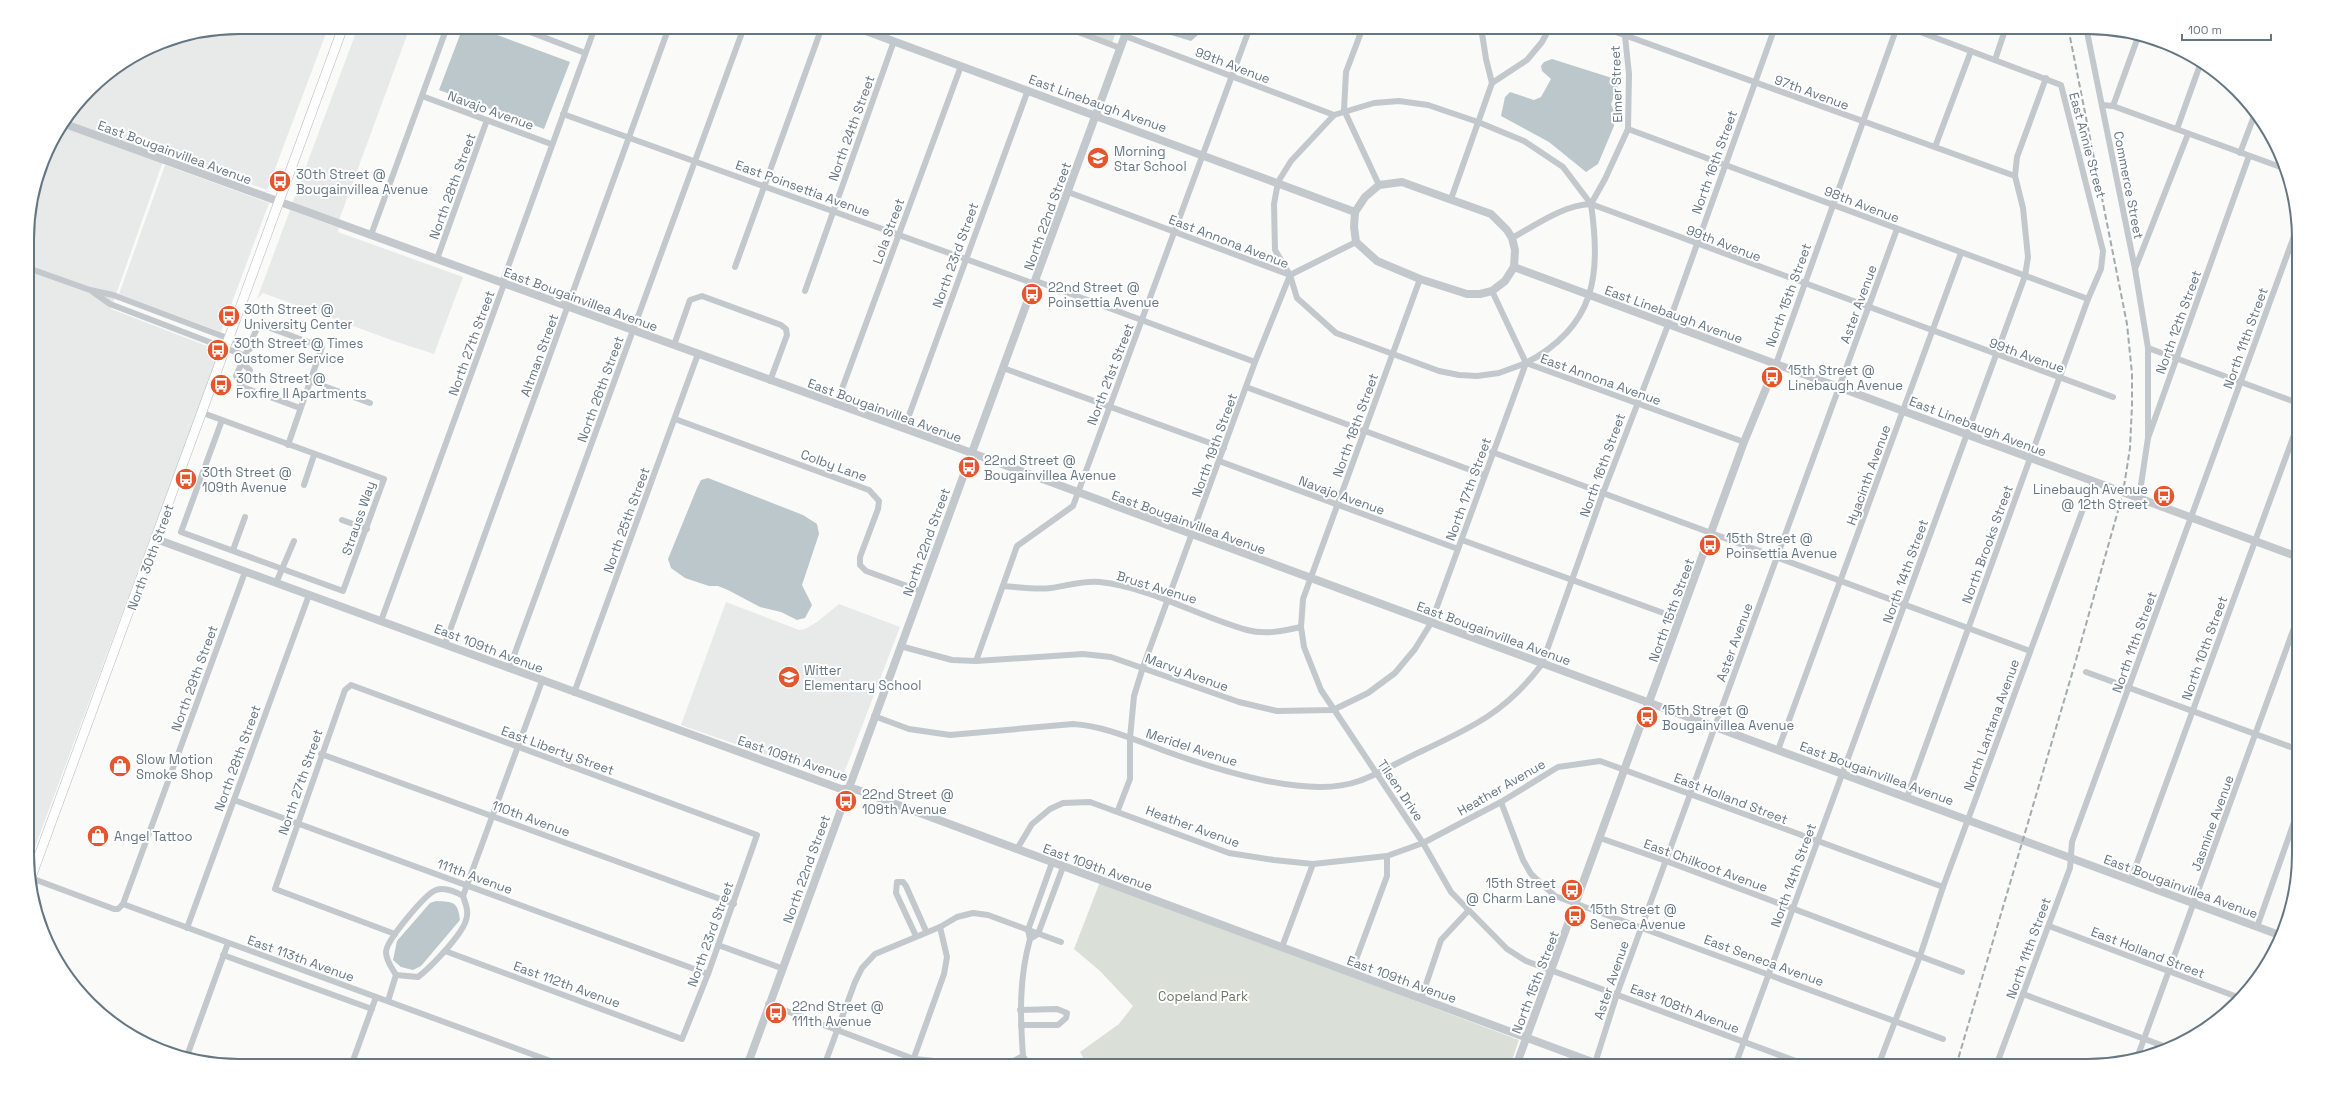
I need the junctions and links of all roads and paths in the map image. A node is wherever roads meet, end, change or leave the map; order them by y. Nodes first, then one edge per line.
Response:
1 (340, 34) edge
2 (444, 34) edge
3 (538, 34) edge
4 (592, 34) edge
5 (666, 34) edge
6 (741, 34) edge
7 (819, 34) edge
8 (874, 34) edge
9 (1083, 34) edge
10 (1247, 34) edge
11 (1360, 34) edge
12 (1483, 34) edge
13 (1546, 34) edge
14 (1620, 34) edge
15 (1772, 34) edge
16 (1895, 34) edge
17 (1927, 34) edge
18 (2004, 34) edge
19 (2087, 34) edge
20 (1930, 35) joint
21 (1125, 36) joint
22 (1625, 36) junction
23 (2137, 40) edge
24 (894, 41) junction
25 (1120, 48) junction
26 (1971, 51) junction
27 (585, 53) junction
28 (1995, 60) junction
29 (961, 66) junction
30 (2199, 68) edge
31 (1232, 76) junction
32 (2046, 78) junction
33 (1754, 82) junction
34 (1492, 83) junction
35 (1028, 90) junction
36 (422, 96) junction
37 (2102, 105) junction
38 (2113, 106) junction
39 (1344, 110) junction
40 (563, 114) junction
41 (1096, 115) junction
42 (1334, 115) junction
43 (2253, 119) edge
44 (487, 120) junction
45 (1478, 122) junction
46 (1863, 122) junction
47 (69, 125) edge
48 (1628, 129) junction
49 (2177, 129) junction
50 (2188, 134) junction
51 (628, 137) junction
52 (551, 144) junction
53 (1935, 147) junction
54 (2240, 153) junction
55 (1203, 155) junction
56 (2249, 156) junction
57 (695, 161) junction
58 (1725, 164) junction
59 (2278, 166) edge
60 (2015, 176) junction
61 (1278, 182) junction
62 (1380, 185) junction
63 (764, 186) junction
64 (1068, 192) junction
65 (1451, 200) junction
66 (279, 203) junction
67 (1591, 204) junction
68 (1834, 205) junction
69 (832, 210) junction
70 (1355, 212) junction
71 (1897, 229) junction
72 (1174, 232) junction
73 (898, 234) junction
74 (372, 235) junction
75 (1512, 238) junction
76 (1356, 242) junction
77 (2292, 242) edge
78 (1696, 244) junction
79 (1961, 253) junction
80 (437, 259) junction
81 (966, 259) junction
82 (736, 267) dead end
83 (1514, 267) junction
84 (2135, 269) junction
85 (34, 270) edge
86 (1290, 275) junction
87 (2025, 276) junction
88 (1420, 279) junction
89 (1036, 282) junction
90 (504, 284) junction
91 (1804, 284) junction
92 (90, 290) junction
93 (805, 291) dead end
94 (1492, 291) junction
95 (1590, 296) junction
96 (2088, 299) junction
97 (567, 307) junction
98 (1868, 308) junction
99 (1142, 320) junction
100 (1668, 325) junction
101 (633, 330) junction
102 (1932, 332) junction
103 (228, 343) junction
104 (674, 345) junction
105 (2148, 348) junction
106 (250, 349) junction
107 (698, 354) junction
108 (1393, 354) junction
109 (1995, 355) junction
110 (246, 356) junction
111 (2177, 359) junction
112 (1255, 362) junction
113 (1526, 363) junction
114 (243, 364) junction
115 (1776, 364) junction
116 (1003, 368) junction
117 (2059, 379) junction
118 (310, 381) junction
119 (770, 381) junction
120 (2241, 382) junction
121 (241, 383) junction
122 (1246, 387) junction
123 (1839, 387) junction
124 (2113, 397) dead end
125 (2292, 401) edge
126 (370, 403) dead end
127 (1637, 403) junction
128 (836, 405) junction
129 (1109, 406) junction
130 (300, 408) junction
131 (1903, 411) junction
132 (203, 413) junction
133 (674, 419) junction
134 (222, 420) junction
135 (904, 429) junction
136 (1365, 431) junction
137 (1967, 435) junction
138 (2148, 438) junction
139 (2292, 440) edge
140 (1744, 442) junction
141 (288, 445) junction
142 (1224, 448) junction
143 (1492, 452) junction
144 (972, 453) junction
145 (314, 455) junction
146 (2030, 459) junction
147 (1219, 461) junction
148 (1484, 475) junction
149 (2093, 482) junction
150 (304, 485) dead end
151 (1603, 493) junction
152 (1077, 494) junction
153 (2138, 498) junction
154 (1337, 505) junction
155 (245, 518) dead end
156 (2191, 518) junction
157 (342, 520) dead end
158 (367, 529) junction
159 (181, 532) joint
160 (1712, 532) junction
161 (1192, 535) junction
162 (156, 539) junction
163 (1462, 540) junction
164 (294, 541) dead end
165 (2255, 541) junction
166 (1458, 549) junction
167 (233, 550) junction
168 (2292, 555) edge
169 (1777, 557) junction
170 (281, 568) junction
171 (245, 572) junction
172 (1311, 579) junction
173 (1573, 581) junction
174 (1841, 581) junction
175 (276, 583) junction
176 (1003, 586) junction
177 (920, 591) junction
178 (309, 595) junction
179 (1167, 600) junction
180 (1905, 605) junction
181 (1680, 619) junction
182 (381, 621) junction
183 (1431, 622) junction
184 (1301, 627) junction
185 (1969, 628) junction
186 (2292, 633) edge
187 (445, 644) junction
188 (900, 646) junction
189 (2030, 651) junction
190 (976, 661) junction
191 (1542, 664) junction
192 (1142, 667) junction
193 (509, 669) junction
194 (2086, 672) dead end
195 (542, 681) junction
196 (351, 685) joint
197 (2129, 687) junction
198 (574, 693) junction
199 (1649, 702) junction
200 (1334, 710) junction
201 (2192, 712) junction
202 (874, 716) junction
203 (1715, 726) junction
204 (2255, 735) junction
205 (1130, 738) junction
206 (518, 747) junction
207 (2292, 748) edge
208 (1778, 750) junction
209 (321, 754) junction
210 (1625, 770) junction
211 (1376, 772) junction
212 (1842, 773) junction
213 (847, 790) junction
214 (1690, 793) junction
215 (1907, 797) junction
216 (234, 800) junction
217 (1501, 802) junction
218 (1118, 810) junction
219 (494, 816) junction
220 (1968, 819) junction
221 (298, 823) junction
222 (2292, 828) edge
223 (757, 835) joint
224 (1600, 838) junction
225 (1816, 842) junction
226 (1423, 843) junction
227 (1017, 849) junction
228 (1387, 856) junction
229 (2071, 858) junction
230 (1666, 861) junction
231 (1052, 863) junction
232 (1313, 864) junction
233 (1063, 867) junction
234 (34, 869) edge
235 (2131, 880) junction
236 (36, 883) edge
237 (467, 885) junction
238 (1943, 887) junction
239 (463, 896) junction
240 (2194, 902) junction
241 (123, 904) junction
242 (734, 904) junction
243 (1577, 904) junction
244 (1794, 908) junction
245 (1468, 911) junction
246 (2049, 926) junction
247 (940, 927) junction
248 (1641, 927) junction
249 (2257, 927) junction
250 (187, 928) junction
251 (1028, 930) junction
252 (926, 931) junction
253 (395, 934) junction
254 (1038, 934) junction
255 (2275, 934) edge
256 (916, 936) junction
257 (1030, 939) junction
258 (1062, 942) dead end
259 (228, 943) junction
260 (718, 945) junction
261 (1282, 947) junction
262 (445, 950) junction
263 (224, 955) junction
264 (1920, 956) junction
265 (781, 968) junction
266 (1552, 971) junction
267 (1962, 972) dead end
268 (2168, 972) junction
269 (1351, 973) junction
270 (1769, 973) junction
271 (708, 974) junction
272 (396, 975) junction
273 (1617, 994) junction
274 (2023, 994) junction
275 (2235, 996) edge
276 (376, 997) junction
277 (1421, 999) junction
278 (388, 1001) junction
279 (768, 1004) junction
280 (372, 1009) junction
281 (1020, 1010) junction
282 (1896, 1021) junction
283 (1021, 1025) junction
284 (838, 1030) junction
285 (1527, 1037) junction
286 (682, 1039) joint
287 (1943, 1039) dead end
288 (2144, 1039) junction
289 (1744, 1042) junction
290 (2160, 1045) edge
291 (2139, 1052) edge
292 (188, 1053) edge
293 (1023, 1056) junction
294 (914, 1058) junction
295 (354, 1059) edge
296 (545, 1059) edge
297 (749, 1059) edge
298 (827, 1059) edge
299 (923, 1059) edge
300 (1017, 1059) edge
301 (1025, 1059) edge
302 (1519, 1059) edge
303 (1586, 1059) edge
304 (1600, 1059) edge
305 (1738, 1059) edge
306 (1790, 1059) edge
307 (1881, 1059) edge
308 (1999, 1059) edge

1 - 66 main road, North 30th Street
2 - 36 street
3 - 27 street
4 - 27 street, North 27th Street
5 - 51 street, Altman Street
6 - 57 street, North 26th Street
7 - 63 street
8 - 24 street, East Linebaugh Avenue
9 - 25 street
10 - 31 street, North 21st Street
11 - 39 street
12 - 34 street
13 - 34 street
14 - 22 street, 97th Avenue
15 - 33 street, North 16th Street
16 - 46 street, North 15th Street
17 - 20 street, East Annie Street
18 - 28 street
19 - 37 street, Commerce Street
20 - 26 street, East Annie Street
21 - 25 street, North 22nd Street
21 - 31 street, 99th Avenue
22 - 33 street, 97th Avenue
22 - 48 street, Elmer Street
23 - 38 street
24 - 29 street, East Linebaugh Avenue
24 - 69 street, North 24th Street
25 - 41 street, North 22nd Street
26 - 28 street, East Annie Street
26 - 53 street
27 - 40 street, North 27th Street
28 - 32 street, East Annie Street
29 - 35 street, East Linebaugh Avenue
29 - 73 street, Lola Street
30 - 49 street
31 - 42 street, 99th Avenue
31 - 55 street, North 21st Street
32 - 60 street, North 14th Street
32 - 96 street, East Annie Street
33 - 46 street, 97th Avenue
33 - 58 street, North 16th Street
34 - 45 street
35 - 41 street, East Linebaugh Avenue
35 - 81 street, North 23rd Street
36 - 44 street, Navajo Avenue
36 - 74 street
37 - 38 street, East Annie Street
37 - 84 street, Commerce Street
38 - 49 street, East Annie Street
39 - 42 street
39 - 45 street
39 - 62 street
40 - 51 street, East Poinsettia Avenue
40 - 52 street, North 27th Street
41 - 55 street, East Linebaugh Avenue
41 - 64 street, North 22nd Street
42 - 61 street
43 - 54 street
44 - 52 street, Navajo Avenue
44 - 80 street, North 28th Street
45 - 65 street
45 - 67 street
46 - 53 street, 97th Avenue
46 - 68 street, North 15th Street
47 - 66 street, East Bougainvillea Avenue
48 - 58 street, 98th Avenue
48 - 67 street, Elmer Street
49 - 50 street, East Annie Street
50 - 54 street, East Annie Street
50 - 84 street
51 - 57 street, East Poinsettia Avenue
51 - 97 street, Altman Street
52 - 90 street, North 27th Street
53 - 60 street, 97th Avenue
54 - 56 street, East Annie Street
55 - 61 street, East Linebaugh Avenue
55 - 72 street, North 21st Street
56 - 59 street, East Annie Street
56 - 111 street, North 12th Street
57 - 63 street, East Poinsettia Avenue
57 - 101 street, North 26th Street
58 - 68 street, 98th Avenue
58 - 78 street, North 16th Street
60 - 87 street, North 14th Street
61 - 70 street, East Linebaugh Avenue
61 - 86 street
62 - 65 street
62 - 70 street
63 - 69 street, East Poinsettia Avenue
63 - 82 street
64 - 72 street, East Annona Avenue
64 - 89 street, North 22nd Street
65 - 75 street
66 - 74 street, East Bougainvillea Avenue
66 - 103 main road, North 30th Street
67 - 75 street
67 - 78 street, 99th Avenue
67 - 95 street
68 - 71 street, 98th Avenue
68 - 91 street, North 15th Street
69 - 73 street, East Poinsettia Avenue
69 - 93 street, North 24th Street
70 - 76 street
71 - 79 street, 98th Avenue
71 - 98 street, Aster Avenue
72 - 86 street, East Annona Avenue
72 - 99 street, North 21st Street
73 - 81 street, East Poinsettia Avenue
73 - 128 street, Lola Street
74 - 80 street, East Bougainvillea Avenue
75 - 83 street
76 - 86 street
76 - 88 street
77 - 120 street, North 11th Street
78 - 91 street, 99th Avenue
78 - 100 street, North 16th Street
79 - 87 street, 98th Avenue
79 - 102 street, Hyacinth Avenue
80 - 90 street, East Bougainvillea Avenue
81 - 89 street, East Poinsettia Avenue
81 - 135 street, North 23rd Street
83 - 94 street
83 - 95 street, East Linebaugh Avenue
84 - 105 street, Commerce Street
85 - 92 street
86 - 108 street, East Annona Avenue
86 - 112 street, North 19th Street
87 - 96 street, 98th Avenue
87 - 109 street, North 14th Street
88 - 94 street
88 - 108 street, North 18th Street
89 - 99 street, East Poinsettia Avenue
89 - 116 street, North 22nd Street
90 - 97 street, East Bougainvillea Avenue
90 - 182 street, North 27th Street
91 - 98 street, 99th Avenue
91 - 115 street, North 15th Street
92 - 103 street
92 - 103 street
94 - 113 street
95 - 100 street, East Linebaugh Avenue
95 - 113 street
96 - 117 street, North Brooks Street
97 - 101 street, East Bougainvillea Avenue
97 - 187 street, Altman Street
98 - 102 street, 99th Avenue
98 - 123 street, Aster Avenue
99 - 112 street, East Poinsettia Avenue
99 - 129 street, North 21st Street
100 - 115 street, East Linebaugh Avenue
100 - 127 street, North 16th Street
101 - 104 street, East Bougainvillea Avenue
101 - 193 street, North 26th Street
102 - 109 street, 99th Avenue
102 - 131 street, Hyacinth Avenue
103 - 106 street
103 - 110 street
103 - 132 main road, North 30th Street
104 - 107 street, East Bougainvillea Avenue
104 - 119 street
105 - 111 street
105 - 138 street, Commerce Street
106 - 110 street
106 - 118 street
107 - 119 street, East Bougainvillea Avenue
107 - 133 street, North 25th Street
108 - 113 street, East Annona Avenue
108 - 136 street, North 18th Street
109 - 117 street, 99th Avenue
109 - 137 street, North 14th Street
110 - 114 street
111 - 120 street
111 - 138 street, North 12th Street
112 - 122 street, North 19th Street
113 - 127 street, East Annona Avenue
113 - 143 street, North 17th Street
114 - 121 street
114 - 121 street
115 - 123 street, East Linebaugh Avenue
115 - 140 street, North 15th Street
116 - 129 street
116 - 144 street, North 22nd Street
117 - 124 street, 99th Avenue
117 - 146 street, North Brooks Street
118 - 126 street
118 - 130 street
119 - 128 street, East Bougainvillea Avenue
120 - 125 street
120 - 156 street, North 11th Street
121 - 130 street
122 - 136 street
122 - 142 street, North 19th Street
123 - 131 street, East Linebaugh Avenue
123 - 169 street, Aster Avenue
127 - 140 street, East Annona Avenue
127 - 151 street, North 16th Street
128 - 135 street, East Bougainvillea Avenue
129 - 142 street
129 - 152 street, North 21st Street
130 - 141 street
131 - 137 street, East Linebaugh Avenue
131 - 174 street, Hyacinth Avenue
132 - 134 street, Strauss Way
132 - 162 main road, North 30th Street
133 - 177 street, Colby Lane
133 - 198 street, North 25th Street
134 - 141 street, Strauss Way
134 - 159 street, North 30th Street
135 - 144 street, East Bougainvillea Avenue
136 - 148 street
136 - 154 street, North 18th Street
137 - 146 street, East Linebaugh Avenue
137 - 180 street, North 14th Street
138 - 153 street, North 12th Street
139 - 165 street, North 10th Street
140 - 160 street, North 15th Street
141 - 145 street, Strauss Way
142 - 147 street, North 19th Street
143 - 148 street, North 17th Street
143 - 151 street
144 - 152 street, East Bougainvillea Avenue
144 - 177 street, North 22nd Street
145 - 150 street
145 - 158 street, Strauss Way
146 - 149 street, East Linebaugh Avenue
146 - 185 street, North Brooks Street
147 - 154 street, Navajo Avenue
147 - 161 street, North 19th Street
148 - 163 street, North 17th Street
149 - 153 street, East Linebaugh Avenue
149 - 189 street, North Lantana Avenue
151 - 160 street
151 - 173 street, North 16th Street
152 - 161 street, East Bougainvillea Avenue
152 - 176 street, North 21st Street
153 - 156 street, East Linebaugh Avenue
154 - 166 street, Navajo Avenue
154 - 172 street, North 18th Street
155 - 167 street
156 - 165 street, East Linebaugh Avenue
156 - 197 street, North 11th Street
157 - 158 street
158 - 170 street, Strauss Way
159 - 167 street, Strauss Way
160 - 169 street
160 - 181 street, North 15th Street
161 - 172 street, East Bougainvillea Avenue
161 - 179 street, North 19th Street
162 - 171 street, East 109th Avenue
162 - 234 main road, North 30th Street
163 - 166 street, North 17th Street
163 - 173 street
164 - 170 street
165 - 168 street, East Linebaugh Avenue
165 - 201 street, North 10th Street
166 - 183 street, North 17th Street
167 - 170 street, Strauss Way
169 - 174 street
169 - 203 street, Aster Avenue
170 - 175 street
171 - 175 street, East 109th Avenue
171 - 241 street, North 29th Street
172 - 183 street, East Bougainvillea Avenue
172 - 184 street, Tilsen Drive
173 - 181 street
173 - 191 street, North 16th Street
174 - 180 street
174 - 208 street, Hyacinth Avenue
175 - 178 street, East 109th Avenue
176 - 179 street, Brust Avenue
176 - 190 street, North 21st Street
177 - 188 street, North 22nd Street
178 - 182 street, East 109th Avenue
178 - 216 street, North 28th Street
179 - 184 street, Brust Avenue
179 - 192 street, North 19th Street
180 - 185 street
180 - 212 street, North 14th Street
181 - 199 street, North 15th Street
182 - 187 street, East 109th Avenue
183 - 191 street, East Bougainvillea Avenue
183 - 200 street, Marvy Avenue
184 - 200 street, Tilsen Drive
185 - 189 street
185 - 215 street, North Brooks Street
186 - 204 street, Jasmine Avenue
187 - 193 street, East 109th Avenue
188 - 190 street, Marvy Avenue
188 - 202 street, North 22nd Street
189 - 220 street, North Lantana Avenue
190 - 192 street, Marvy Avenue
191 - 199 street, East Bougainvillea Avenue
191 - 211 street, Meridel Avenue
192 - 200 street, Marvy Avenue
192 - 205 street, North 19th Street
193 - 195 street, East 109th Avenue
194 - 197 street
195 - 198 street, East 109th Avenue
195 - 206 street
196 - 206 street, East Liberty Street
196 - 209 street, North 27th Street
197 - 201 street
197 - 229 street, North 11th Street
198 - 213 street, East 109th Avenue
199 - 203 street, East Bougainvillea Avenue
199 - 210 street, North 15th Street
200 - 211 street, Tilsen Drive
201 - 204 street
201 - 235 street, North 10th Street
202 - 205 street, Meridel Avenue
202 - 213 street, North 22nd Street
203 - 208 street, East Bougainvillea Avenue
203 - 214 street, Aster Avenue
204 - 207 street
204 - 240 street, Jasmine Avenue
205 - 211 street, Meridel Avenue
205 - 218 street, North 19th Street
206 - 219 street
206 - 223 street, East Liberty Street
208 - 212 street, East Bougainvillea Avenue
209 - 219 street, 110th Avenue
209 - 221 street, North 27th Street
210 - 214 street, East Holland Street
210 - 217 street, Heather Avenue
210 - 224 street, North 15th Street
211 - 226 street, Tilsen Drive
212 - 215 street, East Bougainvillea Avenue
212 - 225 street, North 14th Street
213 - 227 street, East 109th Avenue
213 - 265 street, North 22nd Street
214 - 225 street, East Holland Street
214 - 230 street, Aster Avenue
215 - 220 street, East Bougainvillea Avenue
216 - 221 street, 111th Avenue
216 - 250 street, North 28th Street
217 - 226 street, Heather Avenue
217 - 243 street, East Seneca Avenue
218 - 227 street, Heather Avenue
218 - 232 street, Heather Avenue
219 - 237 street
219 - 242 street, 110th Avenue
220 - 229 street, East Bougainvillea Avenue
220 - 238 street, North Lantana Avenue
221 - 237 street, 111th Avenue
221 - 253 street, North 27th Street
222 - 249 street
223 - 242 street, North 23rd Street
224 - 230 street, East Chilkoot Avenue
224 - 243 street, North 15th Street
225 - 238 street, East Holland Street
225 - 244 street, North 14th Street
226 - 228 street, Heather Avenue
226 - 245 street, Tilsen Drive
227 - 231 street, East 109th Avenue
228 - 232 street, Heather Avenue
228 - 269 street
229 - 235 street, East Bougainvillea Avenue
229 - 246 street, North 11th Street
230 - 244 street, East Chilkoot Avenue
230 - 248 street, Aster Avenue
231 - 233 street, East 109th Avenue
231 - 251 street
232 - 261 street
233 - 254 street
233 - 261 street, East 109th Avenue
235 - 240 street, East Bougainvillea Avenue
236 - 241 street, East 113th Avenue
237 - 239 street
237 - 271 street, 111th Avenue
238 - 264 street, North Lantana Avenue
239 - 253 street
239 - 262 street
240 - 249 street, East Bougainvillea Avenue
240 - 268 street, Jasmine Avenue
241 - 250 street, East 113th Avenue
242 - 260 street, North 23rd Street
243 - 248 street, East Seneca Avenue
243 - 266 street, North 15th Street
244 - 264 street, East Chilkoot Avenue
244 - 270 street, North 14th Street
245 - 266 street, Tilsen Drive
245 - 277 street
246 - 268 street, East Holland Street
246 - 274 street, North 11th Street
247 - 251 street
247 - 252 street
247 - 294 street
248 - 270 street, East Seneca Avenue
248 - 273 street, Aster Avenue
249 - 255 street, East Bougainvillea Avenue
250 - 259 street, East 113th Avenue
251 - 254 street
251 - 257 street
252 - 256 street
252 - 256 street
253 - 272 street
254 - 257 street
254 - 258 street
256 - 284 street
257 - 281 street
259 - 263 street
259 - 276 street, East 113th Avenue
260 - 265 street
260 - 271 street, North 23rd Street
261 - 269 street, East 109th Avenue
262 - 272 street
262 - 286 street, East 112th Avenue
263 - 280 street
263 - 292 street
264 - 267 street, East Chilkoot Avenue
264 - 282 street, North Lantana Avenue
265 - 279 street, North 22nd Street
266 - 273 street, East 108th Avenue
266 - 285 street, North 15th Street
268 - 275 street, East Holland Street
268 - 288 street, Jasmine Avenue
269 - 277 street, East 109th Avenue
270 - 282 street, East Seneca Avenue
270 - 289 street, North 14th Street
271 - 286 street, North 23rd Street
272 - 278 street
273 - 289 street, East 108th Avenue
273 - 304 street, Aster Avenue
274 - 288 street
274 - 308 street, North 11th Street
276 - 278 street, East 113th Avenue
276 - 280 street
277 - 285 street, East 109th Avenue
278 - 296 street, East 113th Avenue
279 - 284 street
279 - 297 street, North 22nd Street
280 - 295 street
281 - 283 street
281 - 283 street
282 - 287 street, East Seneca Avenue
282 - 307 street, North Lantana Avenue
283 - 293 street
284 - 294 street
284 - 298 street
285 - 302 street, North 15th Street
285 - 303 street, East 109th Avenue
288 - 290 street
288 - 291 street, Jasmine Avenue
289 - 305 street, North 14th Street
289 - 306 street, East 108th Avenue
293 - 300 street
293 - 301 street
294 - 299 street

